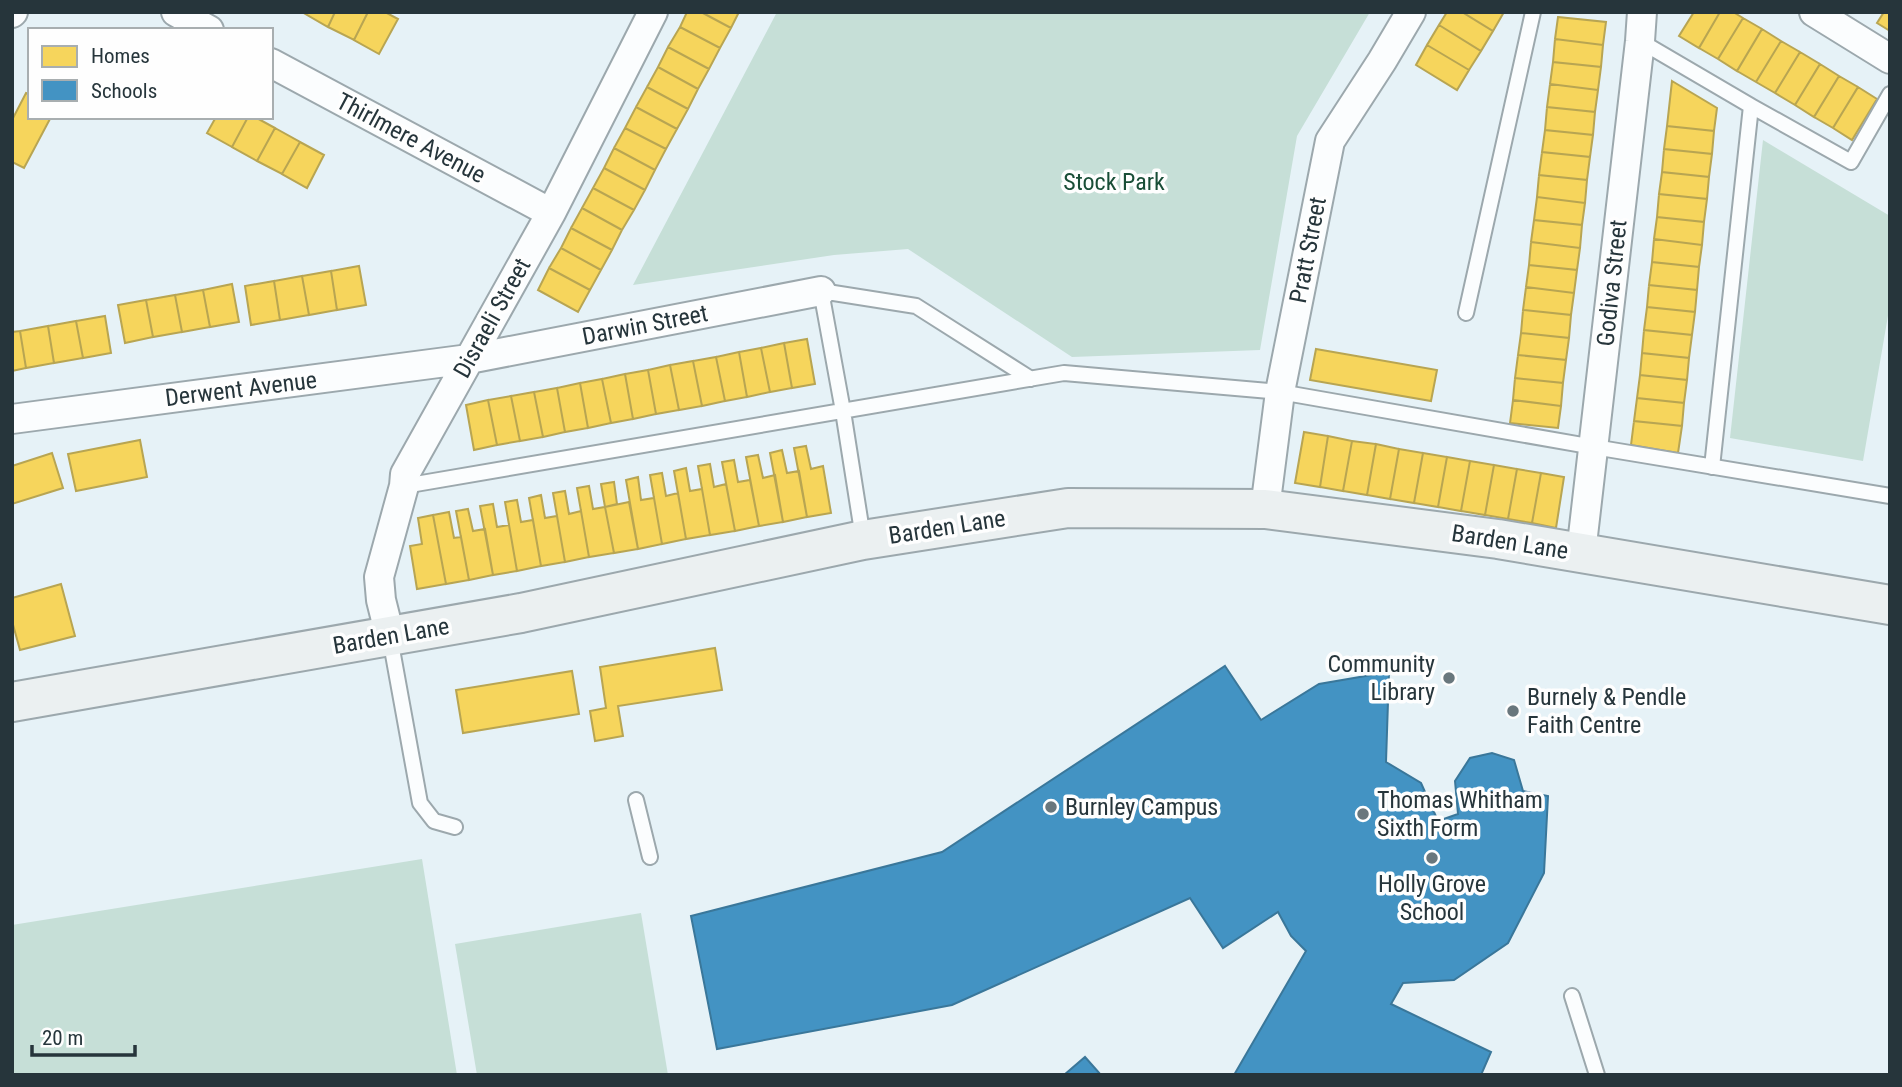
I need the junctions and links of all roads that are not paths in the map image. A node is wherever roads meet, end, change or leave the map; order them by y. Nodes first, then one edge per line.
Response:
1 (176, 12) edge
2 (653, 12) edge
3 (1411, 12) edge
4 (1534, 12) edge
5 (1642, 12) edge
6 (1829, 16) edge
7 (205, 28) edge
8 (1640, 41) junction
9 (1890, 59) edge
10 (273, 64) edge
11 (1890, 94) edge
12 (1751, 106) junction
13 (551, 213) junction
14 (821, 291) junction
15 (1466, 313) dead end
16 (469, 359) junction
17 (1031, 379) junction
18 (1280, 392) junction
19 (844, 411) junction
20 (12, 419) edge
21 (1594, 447) junction
22 (1712, 467) junction
23 (404, 486) junction
24 (1890, 496) edge
25 (1265, 509) junction
26 (863, 540) junction
27 (1581, 553) junction
28 (1890, 605) edge
29 (390, 636) junction
30 (12, 702) edge
31 (636, 800) dead end
32 (455, 827) dead end
33 (650, 857) dead end
34 (1572, 996) dead end
35 (1597, 1075) edge

1 - 7 street
2 - 13 street, Disraeli Street
3 - 18 street, Pratt Street
4 - 15 lane
5 - 8 street, Godiva Street
6 - 9 street
8 - 12 lane
8 - 21 street, Godiva Street
10 - 13 street, Thirlmere Avenue
11 - 12 lane
12 - 22 lane
13 - 16 street, Disraeli Street
14 - 16 street, Darwin Street
14 - 17 lane
14 - 19 lane
16 - 20 street, Derwent Avenue
16 - 23 street, Disraeli Street
17 - 18 lane
17 - 19 lane
18 - 21 lane
18 - 25 street, Pratt Street
19 - 23 lane
19 - 26 lane
21 - 22 lane
21 - 27 street, Godiva Street
22 - 24 lane
23 - 29 street, Disraeli Street
25 - 26 street, Barden Lane
25 - 27 street, Barden Lane
26 - 29 street, Barden Lane
27 - 28 street, Barden Lane
29 - 30 street, Barden Lane
29 - 32 lane
31 - 33 lane
34 - 35 lane

